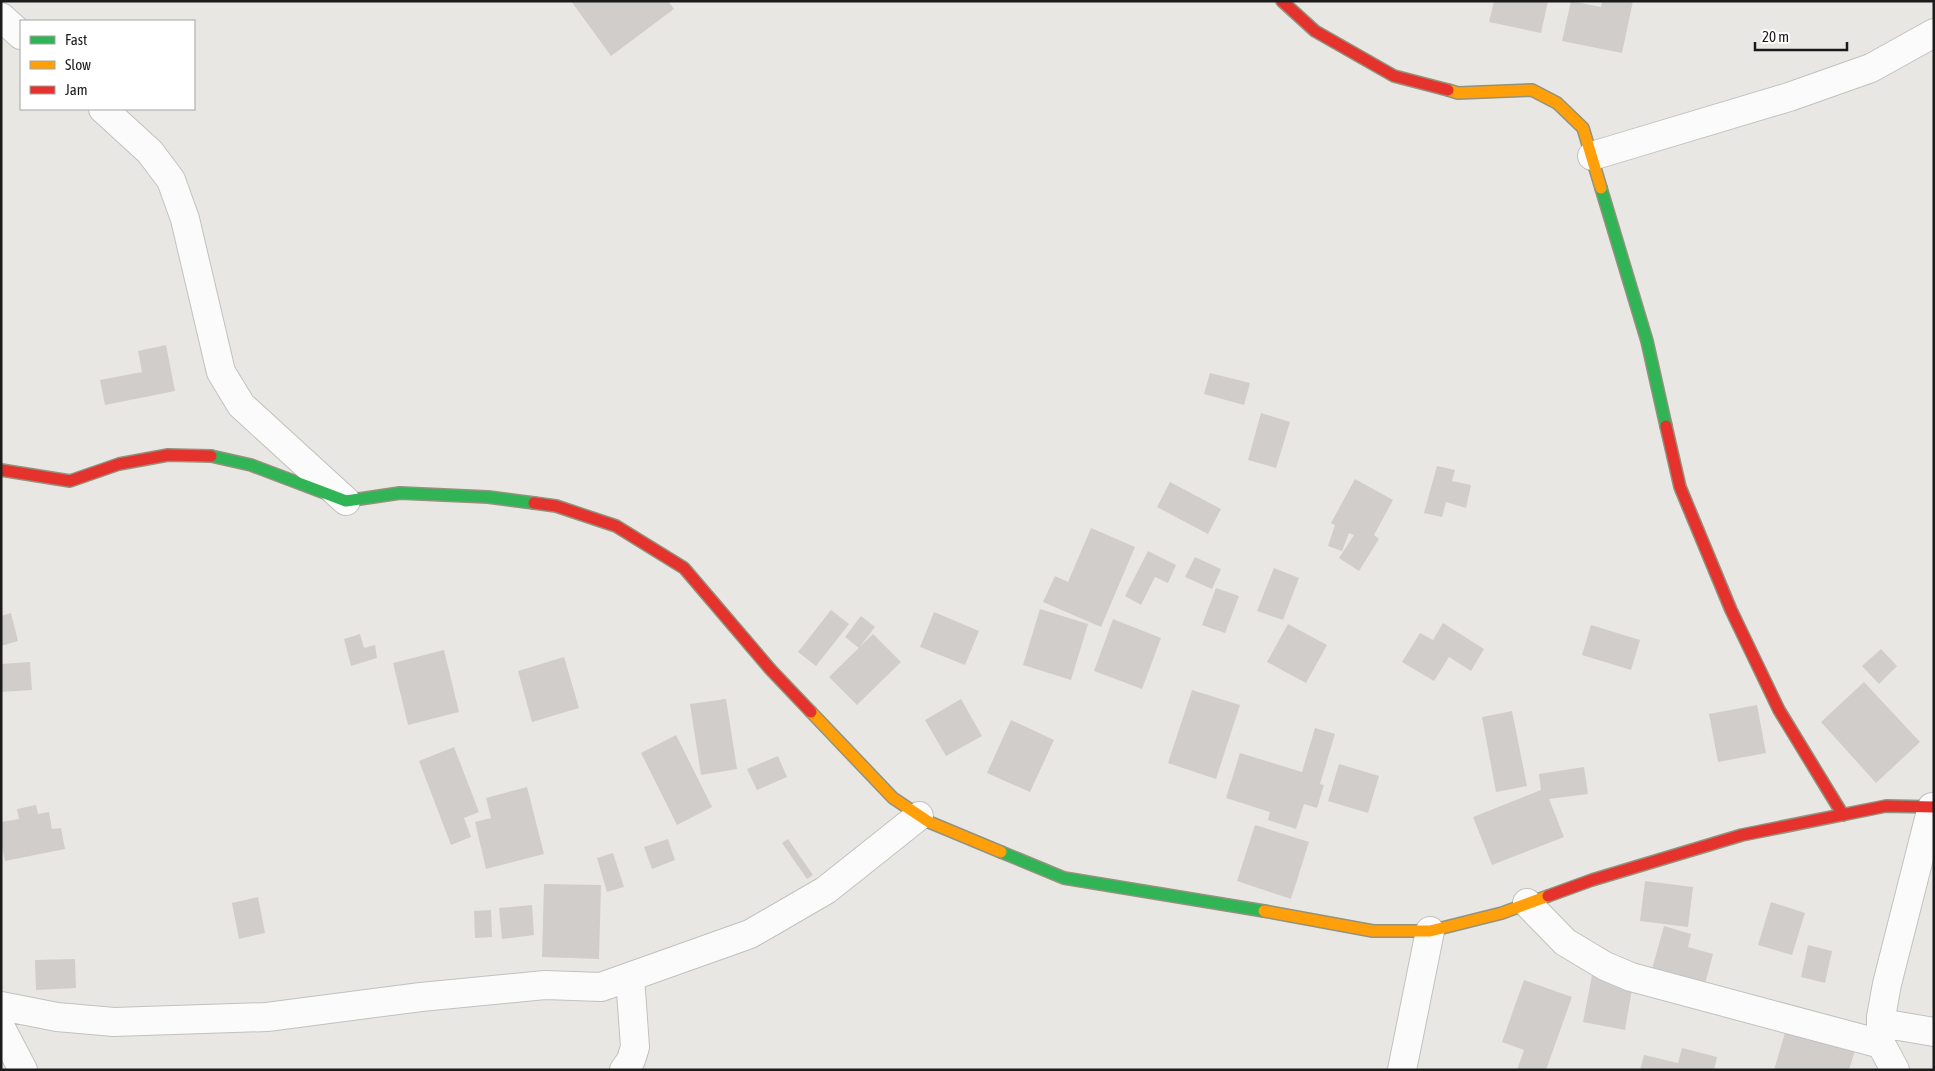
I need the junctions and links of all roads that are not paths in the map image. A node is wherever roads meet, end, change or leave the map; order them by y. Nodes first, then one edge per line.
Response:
1 (1282, 1) edge
2 (1, 17) edge
3 (1934, 33) edge
4 (20, 34) edge
5 (104, 110) edge
6 (1592, 156) junction
7 (1, 470) edge
8 (346, 501) junction
9 (1933, 807) edge
10 (1843, 815) junction
11 (919, 816) junction
12 (1527, 903) junction
13 (1430, 931) junction
14 (630, 976) junction
15 (1, 1006) edge
16 (1, 1028) edge
17 (1934, 1032) edge
18 (1881, 1034) junction
19 (23, 1070) edge
20 (624, 1070) edge
21 (1402, 1070) edge
22 (1895, 1070) edge

1 - 6 street
2 - 4 street
3 - 6 street
5 - 8 street
6 - 10 street
7 - 8 street
8 - 11 street
9 - 10 street
9 - 18 street
10 - 12 street
11 - 13 street
11 - 14 street
12 - 13 street
12 - 18 street
13 - 21 street
14 - 15 street
14 - 20 street
16 - 19 street
17 - 18 street
18 - 22 street

